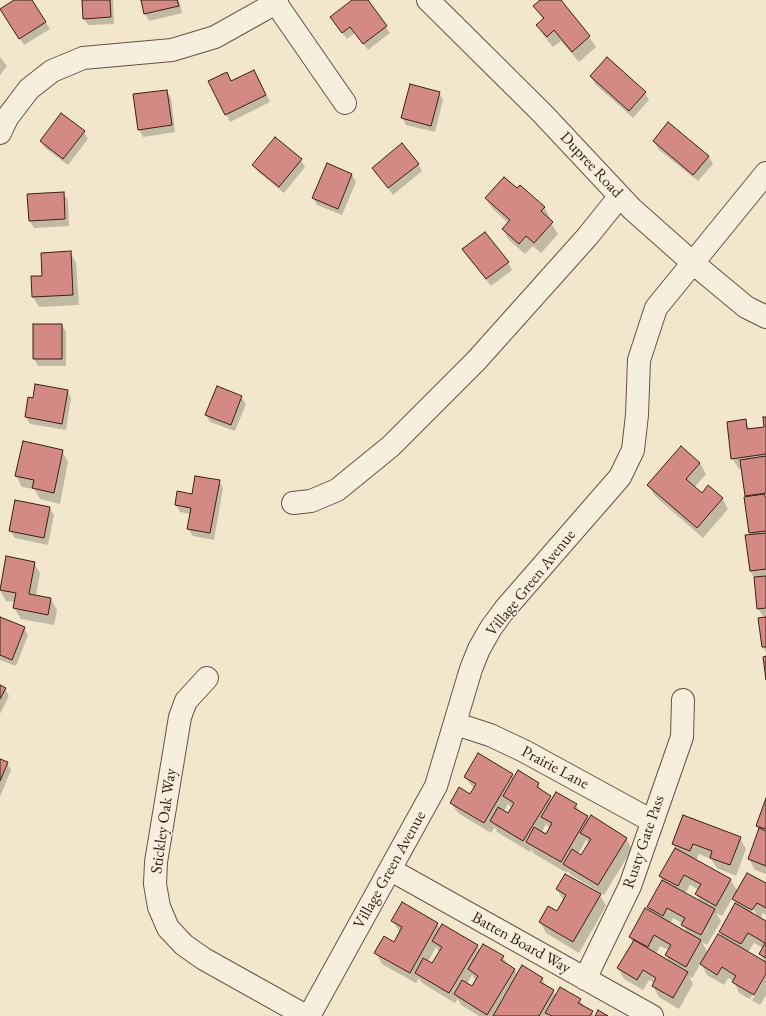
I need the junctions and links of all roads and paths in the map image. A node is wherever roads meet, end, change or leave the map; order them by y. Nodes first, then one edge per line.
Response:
1 (428, 0) edge
2 (276, 1) edge
3 (345, 103) dead end
4 (0, 133) edge
5 (766, 173) edge
6 (620, 196) junction
7 (692, 263) junction
8 (766, 317) edge
9 (293, 504) dead end
10 (207, 678) dead end
11 (683, 700) dead end
12 (456, 724) junction
13 (652, 821) junction
14 (391, 870) junction
15 (586, 979) junction
16 (308, 1016) edge
17 (652, 1016) edge

1 - 6 street, Dupree Road
2 - 3 street
2 - 4 street
5 - 7 street, Village Green Avenue
6 - 7 street, Dupree Road
6 - 9 street
7 - 8 street, Dupree Road
7 - 12 street, Village Green Avenue
10 - 16 street, Stickley Oak Way
11 - 13 street, Rusty Gate Pass
12 - 13 street, Prairie Lane
12 - 14 street, Village Green Avenue
13 - 15 street, Rusty Gate Pass
14 - 15 street, Batten Board Way
14 - 16 street, Village Green Avenue
15 - 17 street, Batten Board Way

